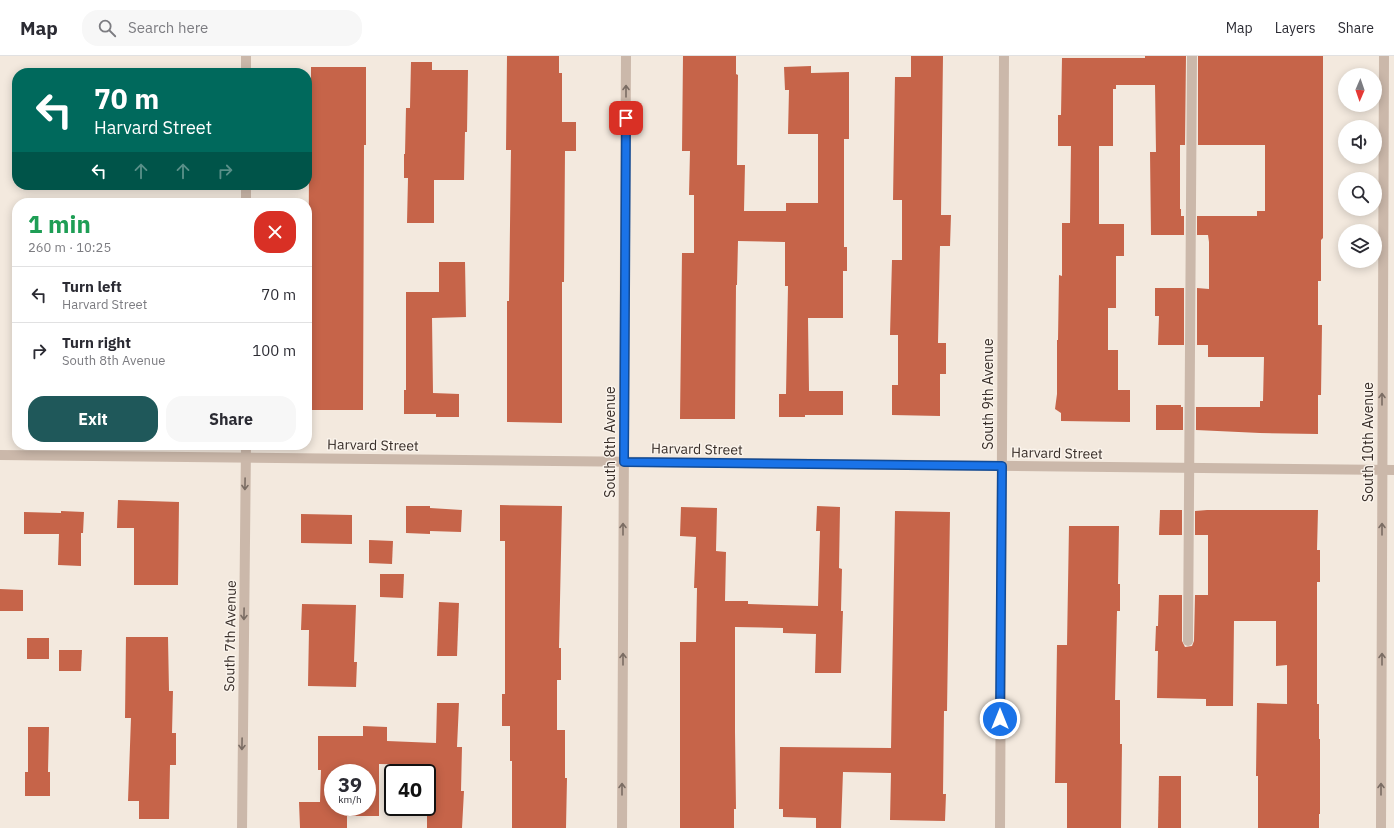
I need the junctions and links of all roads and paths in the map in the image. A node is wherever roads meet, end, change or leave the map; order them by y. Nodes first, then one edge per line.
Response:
1 (246, 56) edge
2 (626, 56) edge
3 (1004, 56) edge
4 (1192, 56) edge
5 (1384, 56) edge
6 (246, 68) edge
7 (246, 450) edge
8 (0, 455) edge
9 (246, 458) junction
10 (624, 462) junction
11 (1002, 466) junction
12 (1189, 468) junction
13 (1382, 470) junction
14 (1394, 470) edge
15 (1188, 641) dead end
16 (242, 828) edge
17 (622, 828) edge
18 (1000, 828) edge
19 (1381, 828) edge

1 - 6 street
10 -> 2 street, South 8th Avenue
3 - 11 street, South 9th Avenue
4 - 12 street
13 -> 5 street, South 10th Avenue
7 - 9 street, South 7th Avenue
8 - 9 street, Harvard Street
9 - 10 street, Harvard Street
9 -> 16 street, South 7th Avenue
10 - 11 street, Harvard Street
17 -> 10 street, South 8th Avenue
11 - 12 street, Harvard Street
11 - 18 street, South 9th Avenue
12 - 13 street, Harvard Street
12 - 15 street
13 - 14 street, Harvard Street
19 -> 13 street, South 10th Avenue

